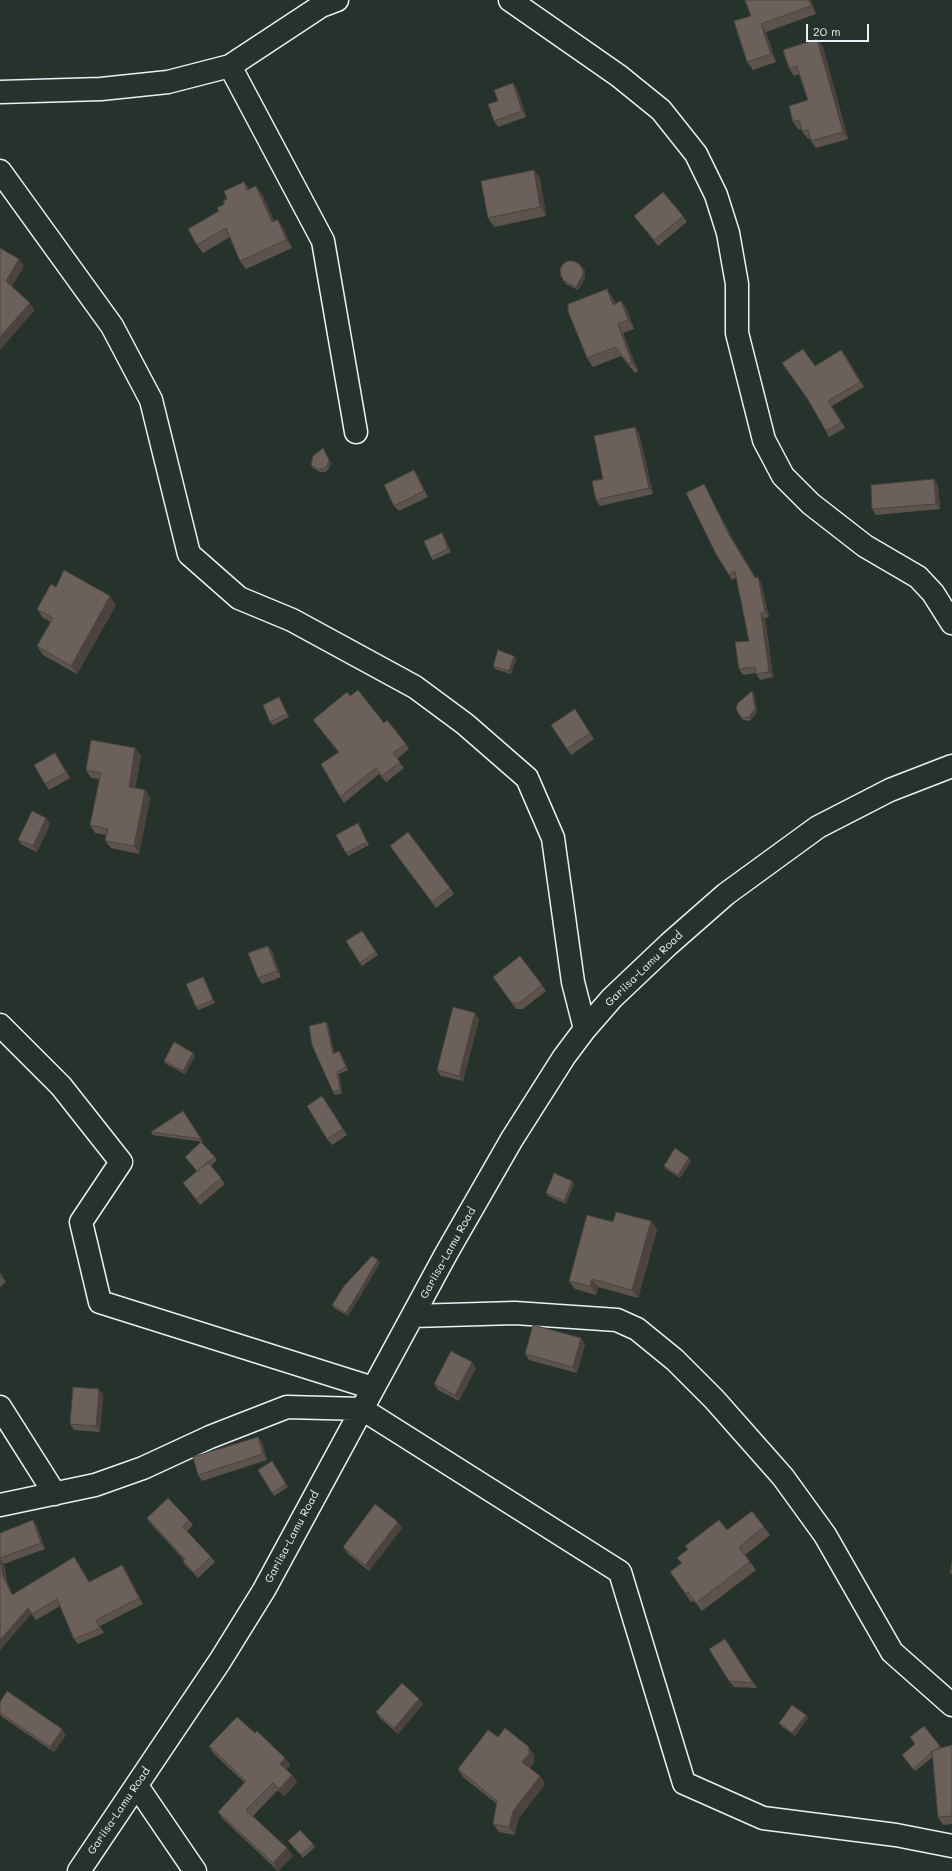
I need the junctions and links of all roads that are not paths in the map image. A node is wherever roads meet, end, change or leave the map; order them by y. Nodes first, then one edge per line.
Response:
1 (337, 0) edge
2 (510, 0) edge
3 (230, 66) junction
4 (0, 92) edge
5 (0, 171) edge
6 (356, 432) dead end
7 (952, 623) edge
8 (952, 766) edge
9 (0, 1025) edge
10 (585, 1029) junction
11 (413, 1316) junction
12 (373, 1388) junction
13 (0, 1407) edge
14 (362, 1409) junction
15 (55, 1494) junction
16 (0, 1505) edge
17 (952, 1705) edge
18 (137, 1786) junction
19 (952, 1846) edge
20 (79, 1871) edge
21 (195, 1871) edge

1 - 3 street
2 - 7 street
3 - 4 street
3 - 6 street
5 - 10 street
8 - 10 street, Gariisa-Lamu Road
9 - 12 street
10 - 11 street, Gariisa-Lamu Road
11 - 12 street, Gariisa-Lamu Road
11 - 17 street
12 - 14 street, Gariisa-Lamu Road
13 - 15 street
14 - 15 street
14 - 18 street, Gariisa-Lamu Road
14 - 19 street
15 - 16 street
18 - 20 street, Gariisa-Lamu Road
18 - 21 street

